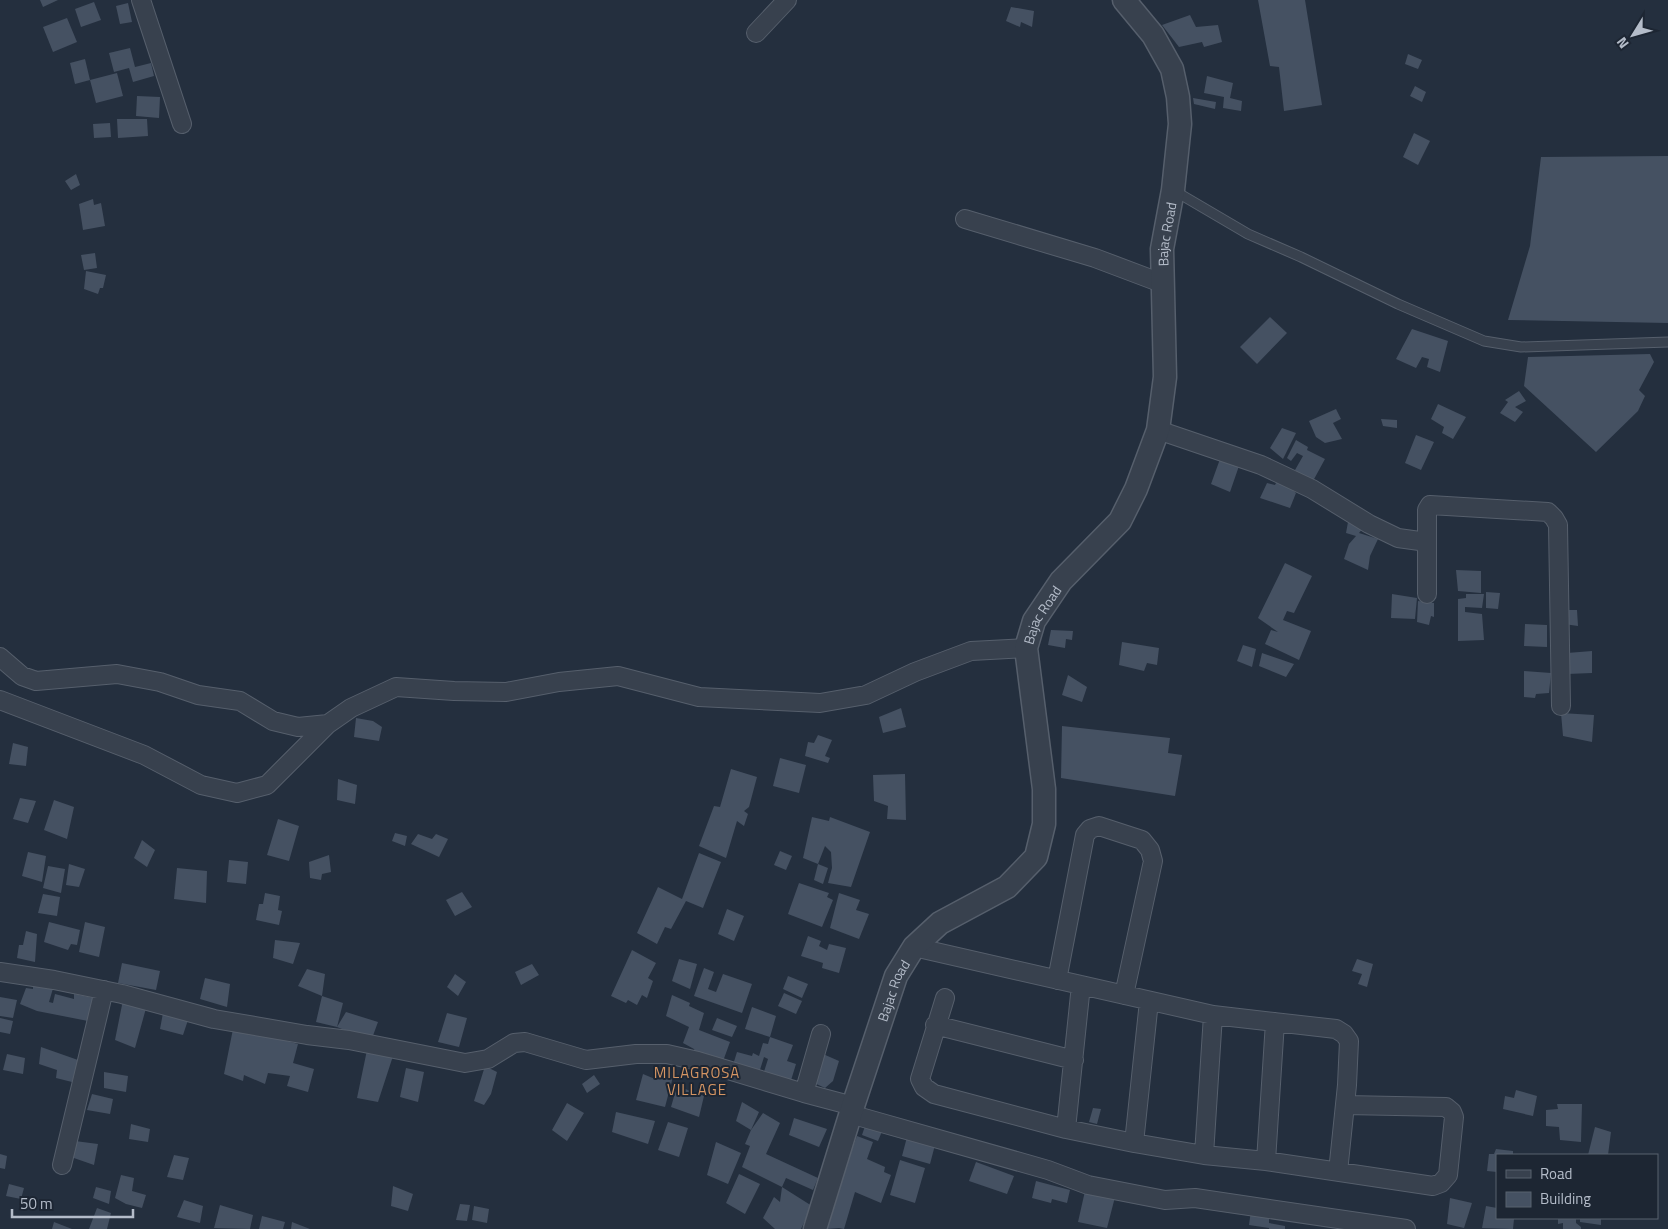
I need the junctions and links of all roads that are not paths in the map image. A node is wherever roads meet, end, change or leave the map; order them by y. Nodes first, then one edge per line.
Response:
1 (141, 0) edge
2 (788, 0) edge
3 (1124, 0) edge
4 (756, 33) dead end
5 (182, 124) dead end
6 (1173, 190) junction
7 (965, 219) dead end
8 (1164, 284) junction
9 (1668, 342) edge
10 (1158, 430) junction
11 (1427, 542) junction
12 (1428, 594) dead end
13 (1026, 648) junction
14 (0, 657) edge
15 (0, 700) edge
16 (1561, 706) dead end
17 (328, 724) junction
18 (914, 947) junction
19 (0, 972) edge
20 (1057, 980) junction
21 (1081, 985) junction
22 (104, 990) junction
23 (1124, 995) junction
24 (945, 998) dead end
25 (1149, 1001) junction
26 (1213, 1015) junction
27 (1275, 1022) junction
28 (935, 1025) junction
29 (821, 1034) dead end
30 (1074, 1060) junction
31 (804, 1093) junction
32 (1346, 1105) junction
33 (852, 1110) junction
34 (1066, 1129) junction
35 (1134, 1143) junction
36 (1204, 1155) junction
37 (1266, 1161) junction
38 (62, 1164) dead end
39 (1338, 1172) junction
40 (1305, 1221) edge
41 (1381, 1228) edge
42 (815, 1229) edge
43 (1406, 1229) edge

1 - 5 street
2 - 4 street
3 - 6 street, Bajac Road
6 - 8 street, Bajac Road
6 - 9 lane
7 - 8 street
8 - 10 street, Bajac Road
10 - 11 street
10 - 13 street, Bajac Road
11 - 12 street
11 - 16 street
13 - 17 street
13 - 18 street, Bajac Road
14 - 17 street
15 - 17 street
18 - 20 street
18 - 33 street, Bajac Road
19 - 22 street
20 - 21 street
20 - 23 street
21 - 23 street
21 - 30 street
22 - 31 street
22 - 38 street
23 - 25 street
24 - 28 street
25 - 26 street
25 - 35 street
26 - 27 street
26 - 36 street
27 - 32 street
27 - 37 street
28 - 30 street
28 - 34 street
29 - 31 street
30 - 34 street
31 - 33 street
32 - 39 street
32 - 39 street
33 - 40 street
33 - 42 street, Bajac Road
34 - 35 street
35 - 36 street
36 - 37 street
37 - 39 street
40 - 41 street
41 - 43 street

